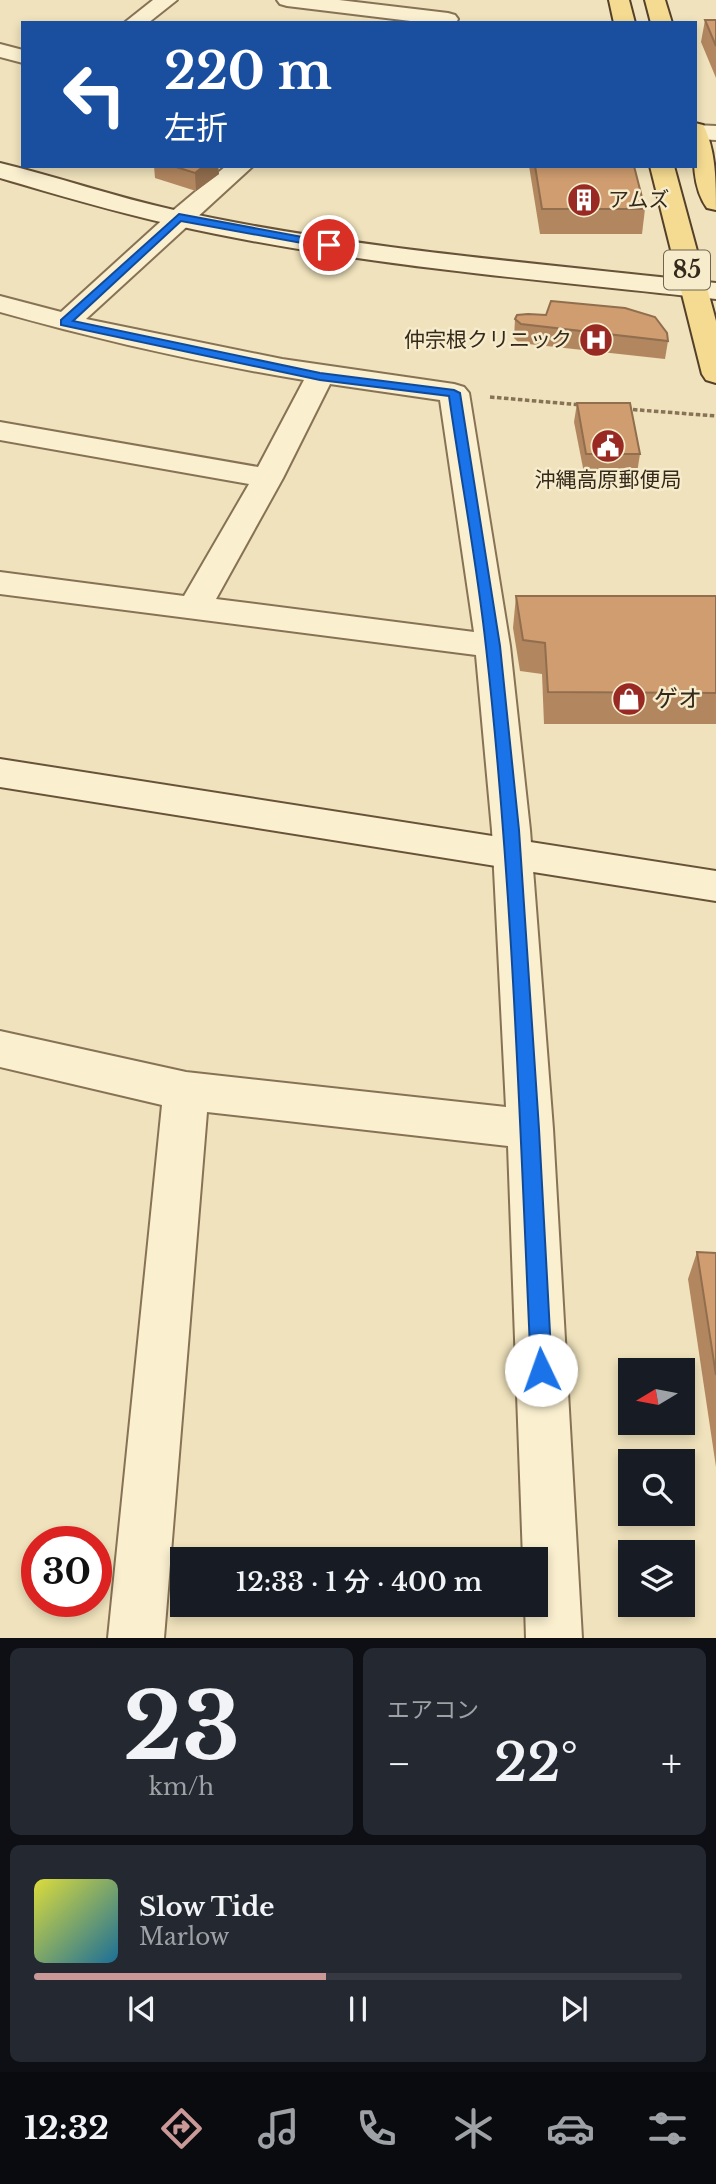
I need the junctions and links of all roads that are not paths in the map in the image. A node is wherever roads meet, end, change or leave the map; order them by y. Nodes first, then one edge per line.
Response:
1 (167, 0) edge
2 (287, 0) edge
3 (619, 0) edge
4 (655, 0) edge
5 (328, 5) junction
6 (448, 14) edge
7 (137, 21) edge
8 (310, 21) edge
9 (624, 21) edge
10 (661, 21) edge
11 (0, 50) edge
12 (21, 56) edge
13 (697, 131) edge
14 (716, 133) edge
15 (697, 138) edge
16 (239, 168) edge
17 (663, 168) edge
18 (0, 170) edge
19 (716, 203) edge
20 (179, 218) junction
21 (704, 290) edge
22 (0, 304) edge
23 (65, 323) junction
24 (716, 374) edge
25 (320, 376) junction
26 (0, 431) edge
27 (268, 478) junction
28 (0, 583) edge
29 (194, 608) junction
30 (493, 646) junction
31 (0, 772) edge
32 (512, 853) junction
33 (716, 886) edge
34 (0, 1049) edge
35 (186, 1091) junction
36 (530, 1129) junction
37 (136, 1638) edge
38 (554, 1638) edge

1 - 7 street
2 - 5 street
3 - 9 main road
4 - 10 main road
5 - 6 street
5 - 8 street
11 - 12 street
13 - 14 street
15 - 19 main road
16 - 20 street
17 - 21 main road, 85
18 - 20 street
20 - 21 street
20 - 23 street
21 - 24 main road, 85
22 - 23 street
23 - 25 street
25 - 27 street
25 - 30 street
26 - 27 street
27 - 29 street
28 - 29 street
29 - 30 street
30 - 32 street
31 - 32 street
32 - 33 street
32 - 36 street
34 - 35 street
35 - 36 street
35 - 37 street
36 - 38 street

